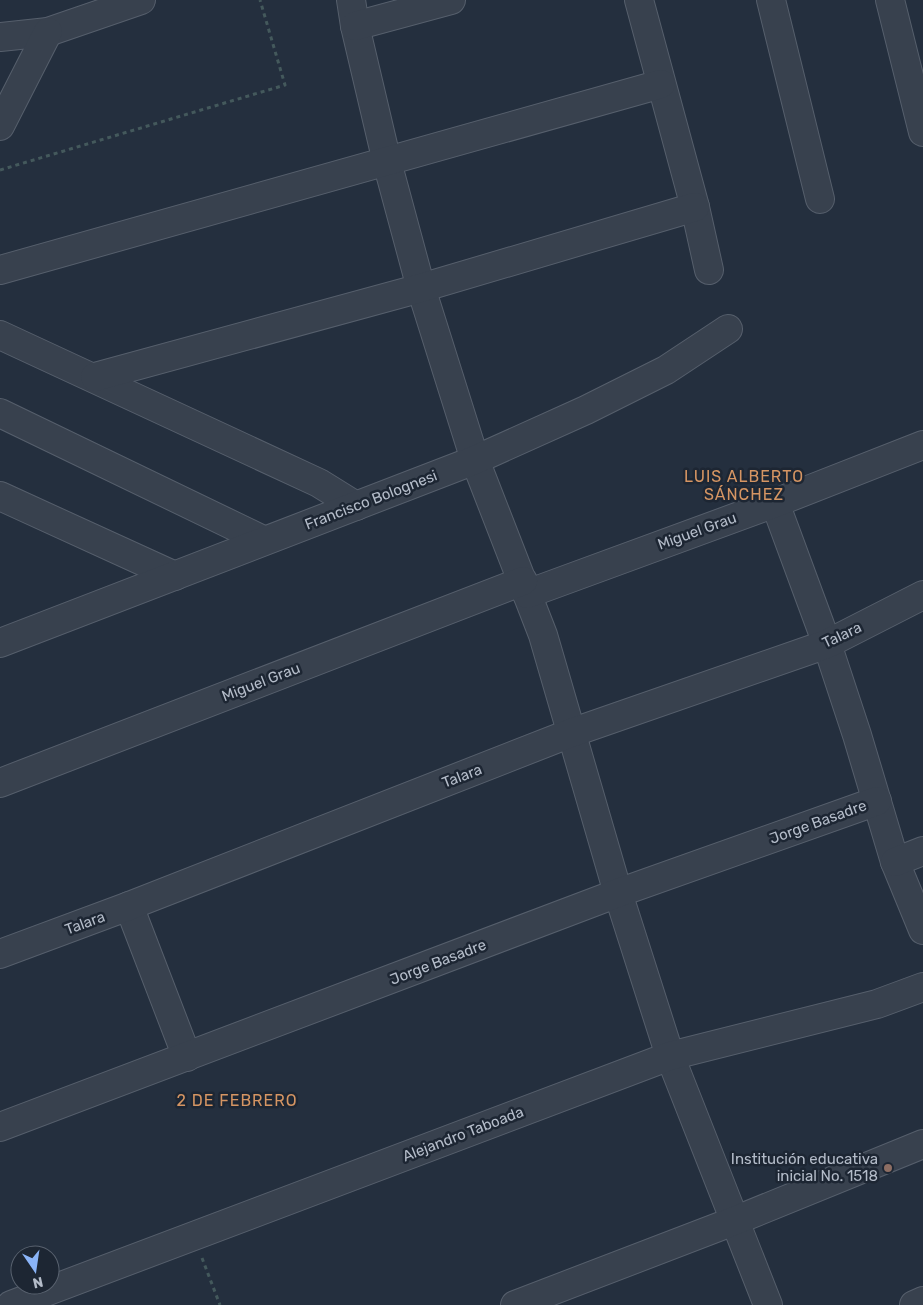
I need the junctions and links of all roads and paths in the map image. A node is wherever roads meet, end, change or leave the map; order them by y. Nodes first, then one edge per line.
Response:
1 (141, 0) edge
2 (260, 0) edge
3 (451, 0) edge
4 (639, 0) edge
5 (771, 0) edge
6 (890, 0) edge
7 (353, 13) edge
8 (48, 32) junction
9 (0, 37) edge
10 (661, 84) junction
11 (0, 126) edge
12 (923, 132) edge
13 (387, 162) junction
14 (0, 170) edge
15 (820, 199) dead end
16 (695, 208) junction
17 (0, 270) edge
18 (709, 270) dead end
19 (421, 288) junction
20 (728, 329) dead end
21 (0, 335) edge
22 (95, 378) junction
23 (0, 413) edge
24 (923, 445) edge
25 (475, 460) junction
26 (4, 501) edge
27 (774, 503) junction
28 (356, 506) junction
29 (263, 540) junction
30 (175, 576) junction
31 (525, 588) junction
32 (923, 595) edge
33 (0, 642) edge
34 (827, 644) junction
35 (571, 733) junction
36 (0, 783) edge
37 (877, 801) junction
38 (923, 850) edge
39 (895, 862) junction
40 (618, 893) junction
41 (129, 906) junction
42 (923, 930) edge
43 (0, 954) edge
44 (923, 988) edge
45 (670, 1056) junction
46 (187, 1057) junction
47 (0, 1127) edge
48 (923, 1144) edge
49 (734, 1221) junction
50 (194, 1236) junction
51 (923, 1301) edge
52 (11, 1305) edge
53 (220, 1305) edge
54 (515, 1305) edge
55 (768, 1305) edge
56 (914, 1305) edge

1 - 8 street
2 - 14 path
3 - 7 street
4 - 10 street
5 - 15 street
6 - 12 street
7 - 13 street
8 - 9 street
8 - 11 street
10 - 13 street
10 - 16 street
13 - 17 street
13 - 19 street
16 - 18 street
16 - 19 street
19 - 22 street
19 - 25 street
20 - 25 street, Francisco Bolognesi
21 - 22 street
22 - 28 street
23 - 29 street
24 - 27 street, Miguel Grau
25 - 28 street, Francisco Bolognesi
25 - 31 street
26 - 30 street
27 - 31 street, Miguel Grau
27 - 34 street
28 - 29 street, Francisco Bolognesi
29 - 30 street, Francisco Bolognesi
30 - 33 street, Francisco Bolognesi
31 - 35 street
31 - 36 street, Miguel Grau
32 - 34 street, Talara
34 - 35 street, Talara
34 - 37 street
35 - 40 street
35 - 41 street, Talara
37 - 39 street
37 - 40 street, Jorge Basadre
38 - 39 street
39 - 42 street
40 - 45 street
40 - 46 street, Jorge Basadre
41 - 43 street, Talara
41 - 46 street
44 - 45 street, Alejandro Taboada
45 - 49 street
45 - 50 street, Alejandro Taboada
46 - 47 street, Jorge Basadre
48 - 49 street
49 - 54 street
49 - 55 street
50 - 52 street, Alejandro Taboada
50 - 53 path
51 - 56 street

